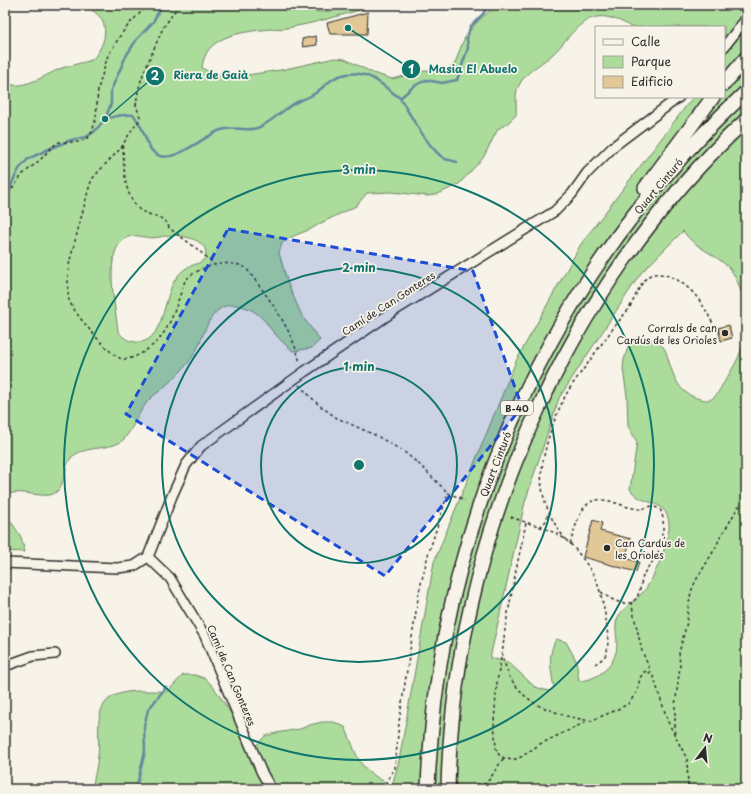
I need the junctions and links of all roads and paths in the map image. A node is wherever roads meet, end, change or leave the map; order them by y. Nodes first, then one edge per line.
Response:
1 (152, 5) edge
2 (179, 5) edge
3 (746, 19) edge
4 (725, 46) edge
5 (746, 58) edge
6 (725, 83) edge
7 (746, 92) edge
8 (678, 98) edge
9 (712, 98) edge
10 (746, 120) edge
11 (746, 132) edge
12 (124, 145) junction
13 (5, 199) edge
14 (619, 234) junction
15 (635, 246) junction
16 (215, 265) junction
17 (714, 326) dead end
18 (304, 372) junction
19 (294, 380) junction
20 (448, 493) junction
21 (465, 500) dead end
22 (746, 503) edge
23 (549, 511) junction
24 (511, 517) dead end
25 (526, 523) junction
26 (540, 527) junction
27 (566, 540) junction
28 (570, 544) junction
29 (148, 557) junction
30 (5, 563) edge
31 (599, 590) junction
32 (631, 602) junction
33 (55, 654) dead end
34 (502, 656) junction
35 (595, 664) dead end
36 (5, 666) edge
37 (651, 672) junction
38 (590, 721) junction
39 (675, 735) junction
40 (504, 758) junction
41 (477, 784) dead end
42 (271, 789) edge
43 (390, 789) edge
44 (428, 789) edge
45 (448, 789) edge
46 (688, 789) edge

1 - 13 path
2 - 12 path
3 - 4 street
5 - 6 highway
7 - 14 highway, Quart Cinturó / B-40
8 - 18 street, Camí de Can Gonteres
9 - 14 highway
10 - 15 highway, Quart Cinturó / B-40
11 - 15 highway
12 - 16 path
12 - 16 path
14 - 44 highway, Quart Cinturó / B-40
15 - 45 highway, Quart Cinturó / B-40
16 - 18 path
17 - 23 path
18 - 19 street, Camí de Can Gonteres
19 - 20 path
19 - 29 street, Camí de Can Gonteres
20 - 21 path
20 - 43 path
22 - 39 path
23 - 26 path
23 - 27 path
24 - 25 path
25 - 26 path
25 - 34 path
26 - 27 path
27 - 28 path
28 - 31 path
28 - 32 path
29 - 30 street
29 - 42 street, Camí de Can Gonteres
31 - 32 path
31 - 35 path
32 - 37 path
33 - 36 street
34 - 38 path
34 - 40 path
37 - 38 path
37 - 39 path
38 - 40 path
39 - 46 path
40 - 41 path

